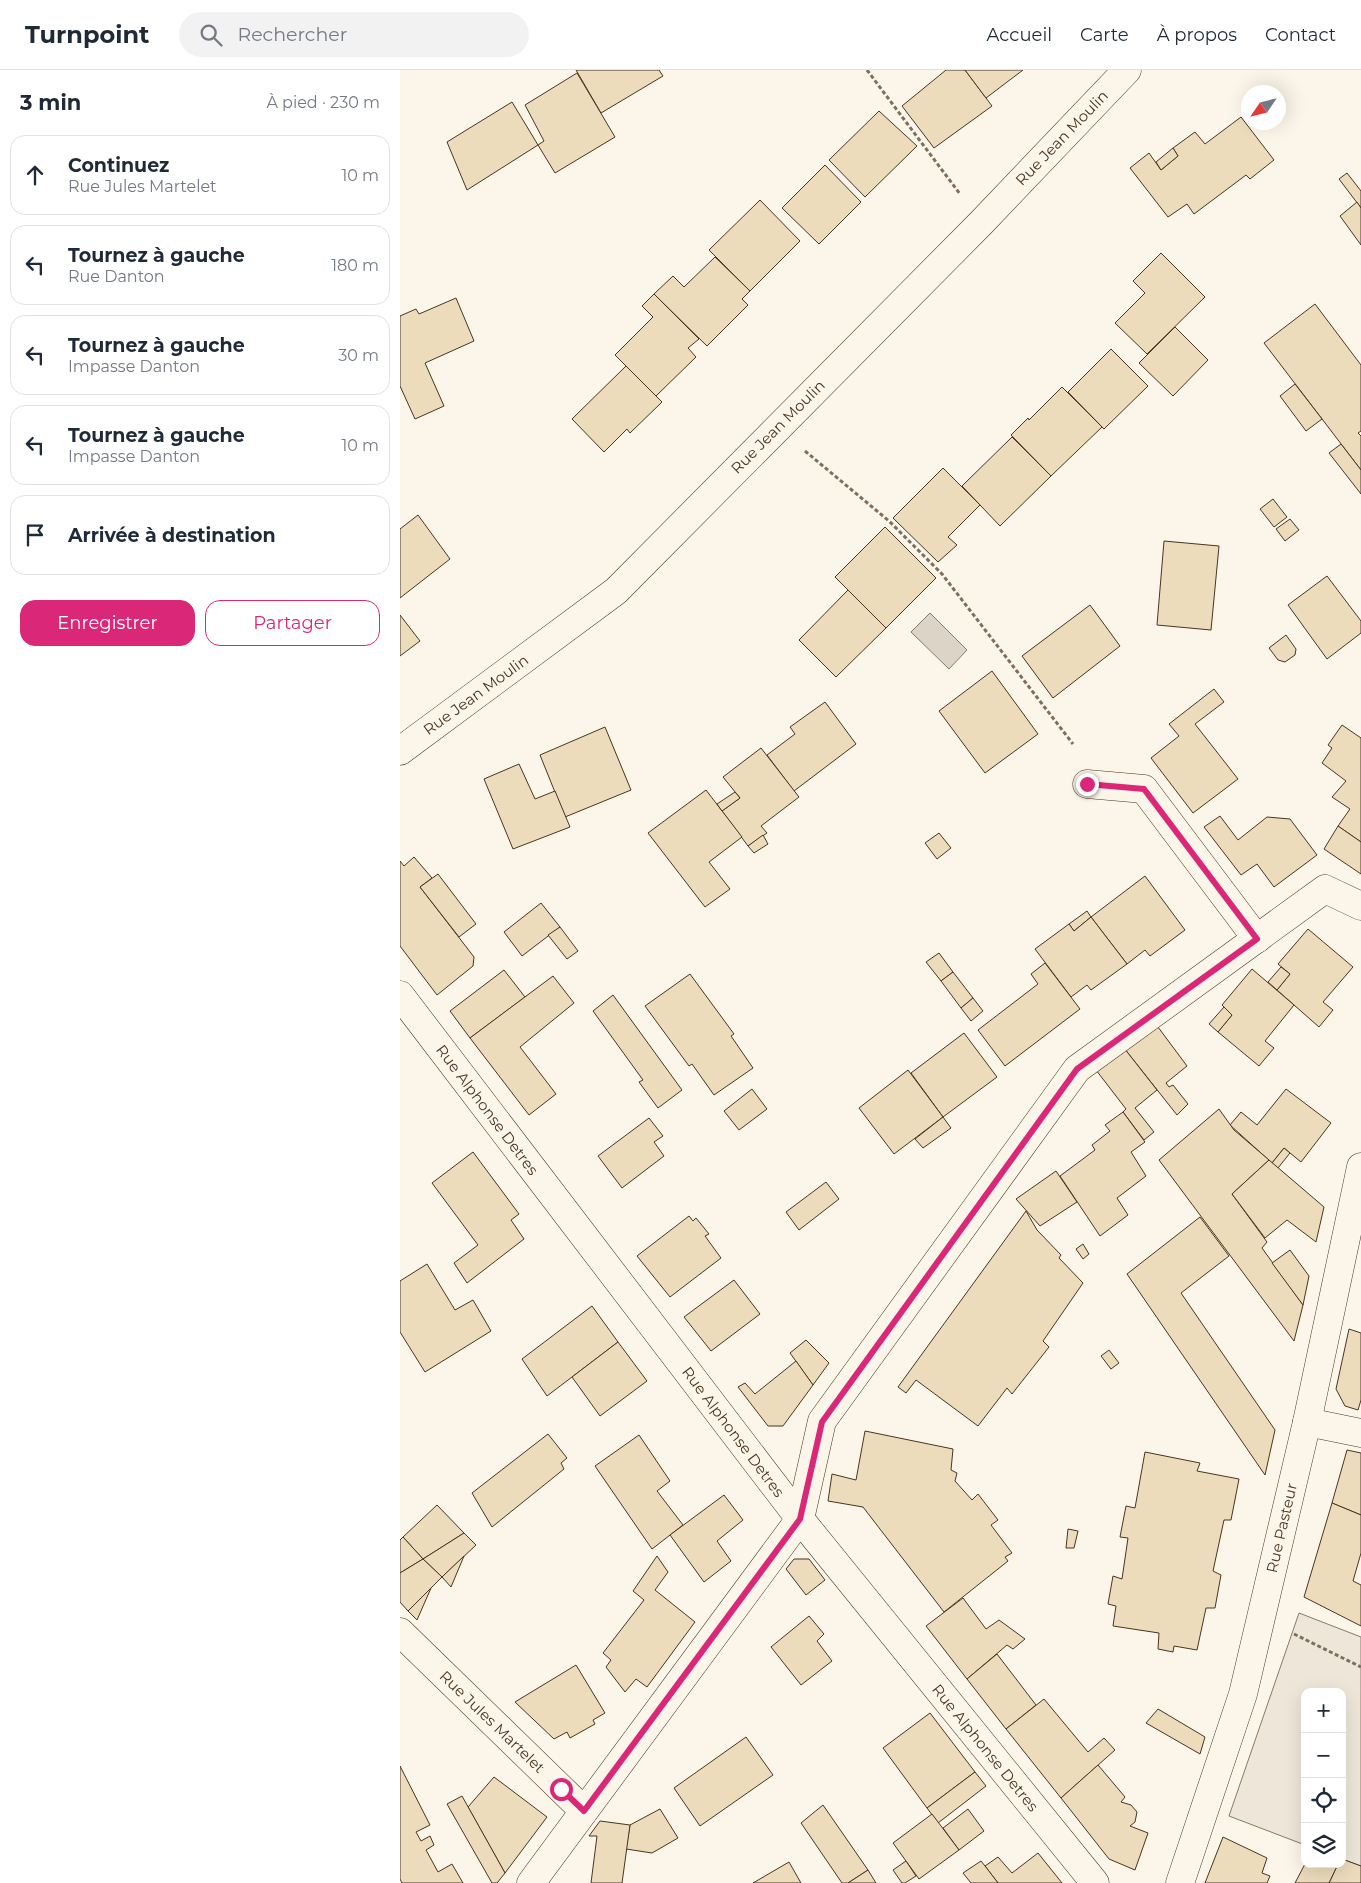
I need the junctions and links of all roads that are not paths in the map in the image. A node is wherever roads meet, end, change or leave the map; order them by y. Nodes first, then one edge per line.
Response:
1 (1127, 70) edge
2 (400, 751) edge
3 (1087, 784) dead end
4 (1361, 906) edge
5 (1257, 939) junction
6 (400, 995) edge
7 (1361, 1167) edge
8 (1307, 1422) junction
9 (1361, 1433) edge
10 (800, 1519) junction
11 (400, 1632) edge
12 (584, 1811) junction
13 (531, 1883) edge
14 (1094, 1883) edge
15 (1180, 1883) edge

1 - 2 street, Rue Jean Moulin
3 - 5 street
4 - 5 street
5 - 10 street
6 - 10 street, Rue Alphonse Detres
7 - 8 street, Rue Pasteur
8 - 9 street
8 - 15 street, Rue Pasteur
10 - 12 street
10 - 14 street, Rue Alphonse Detres
11 - 12 street, Rue Jules Martelet
12 - 13 street

